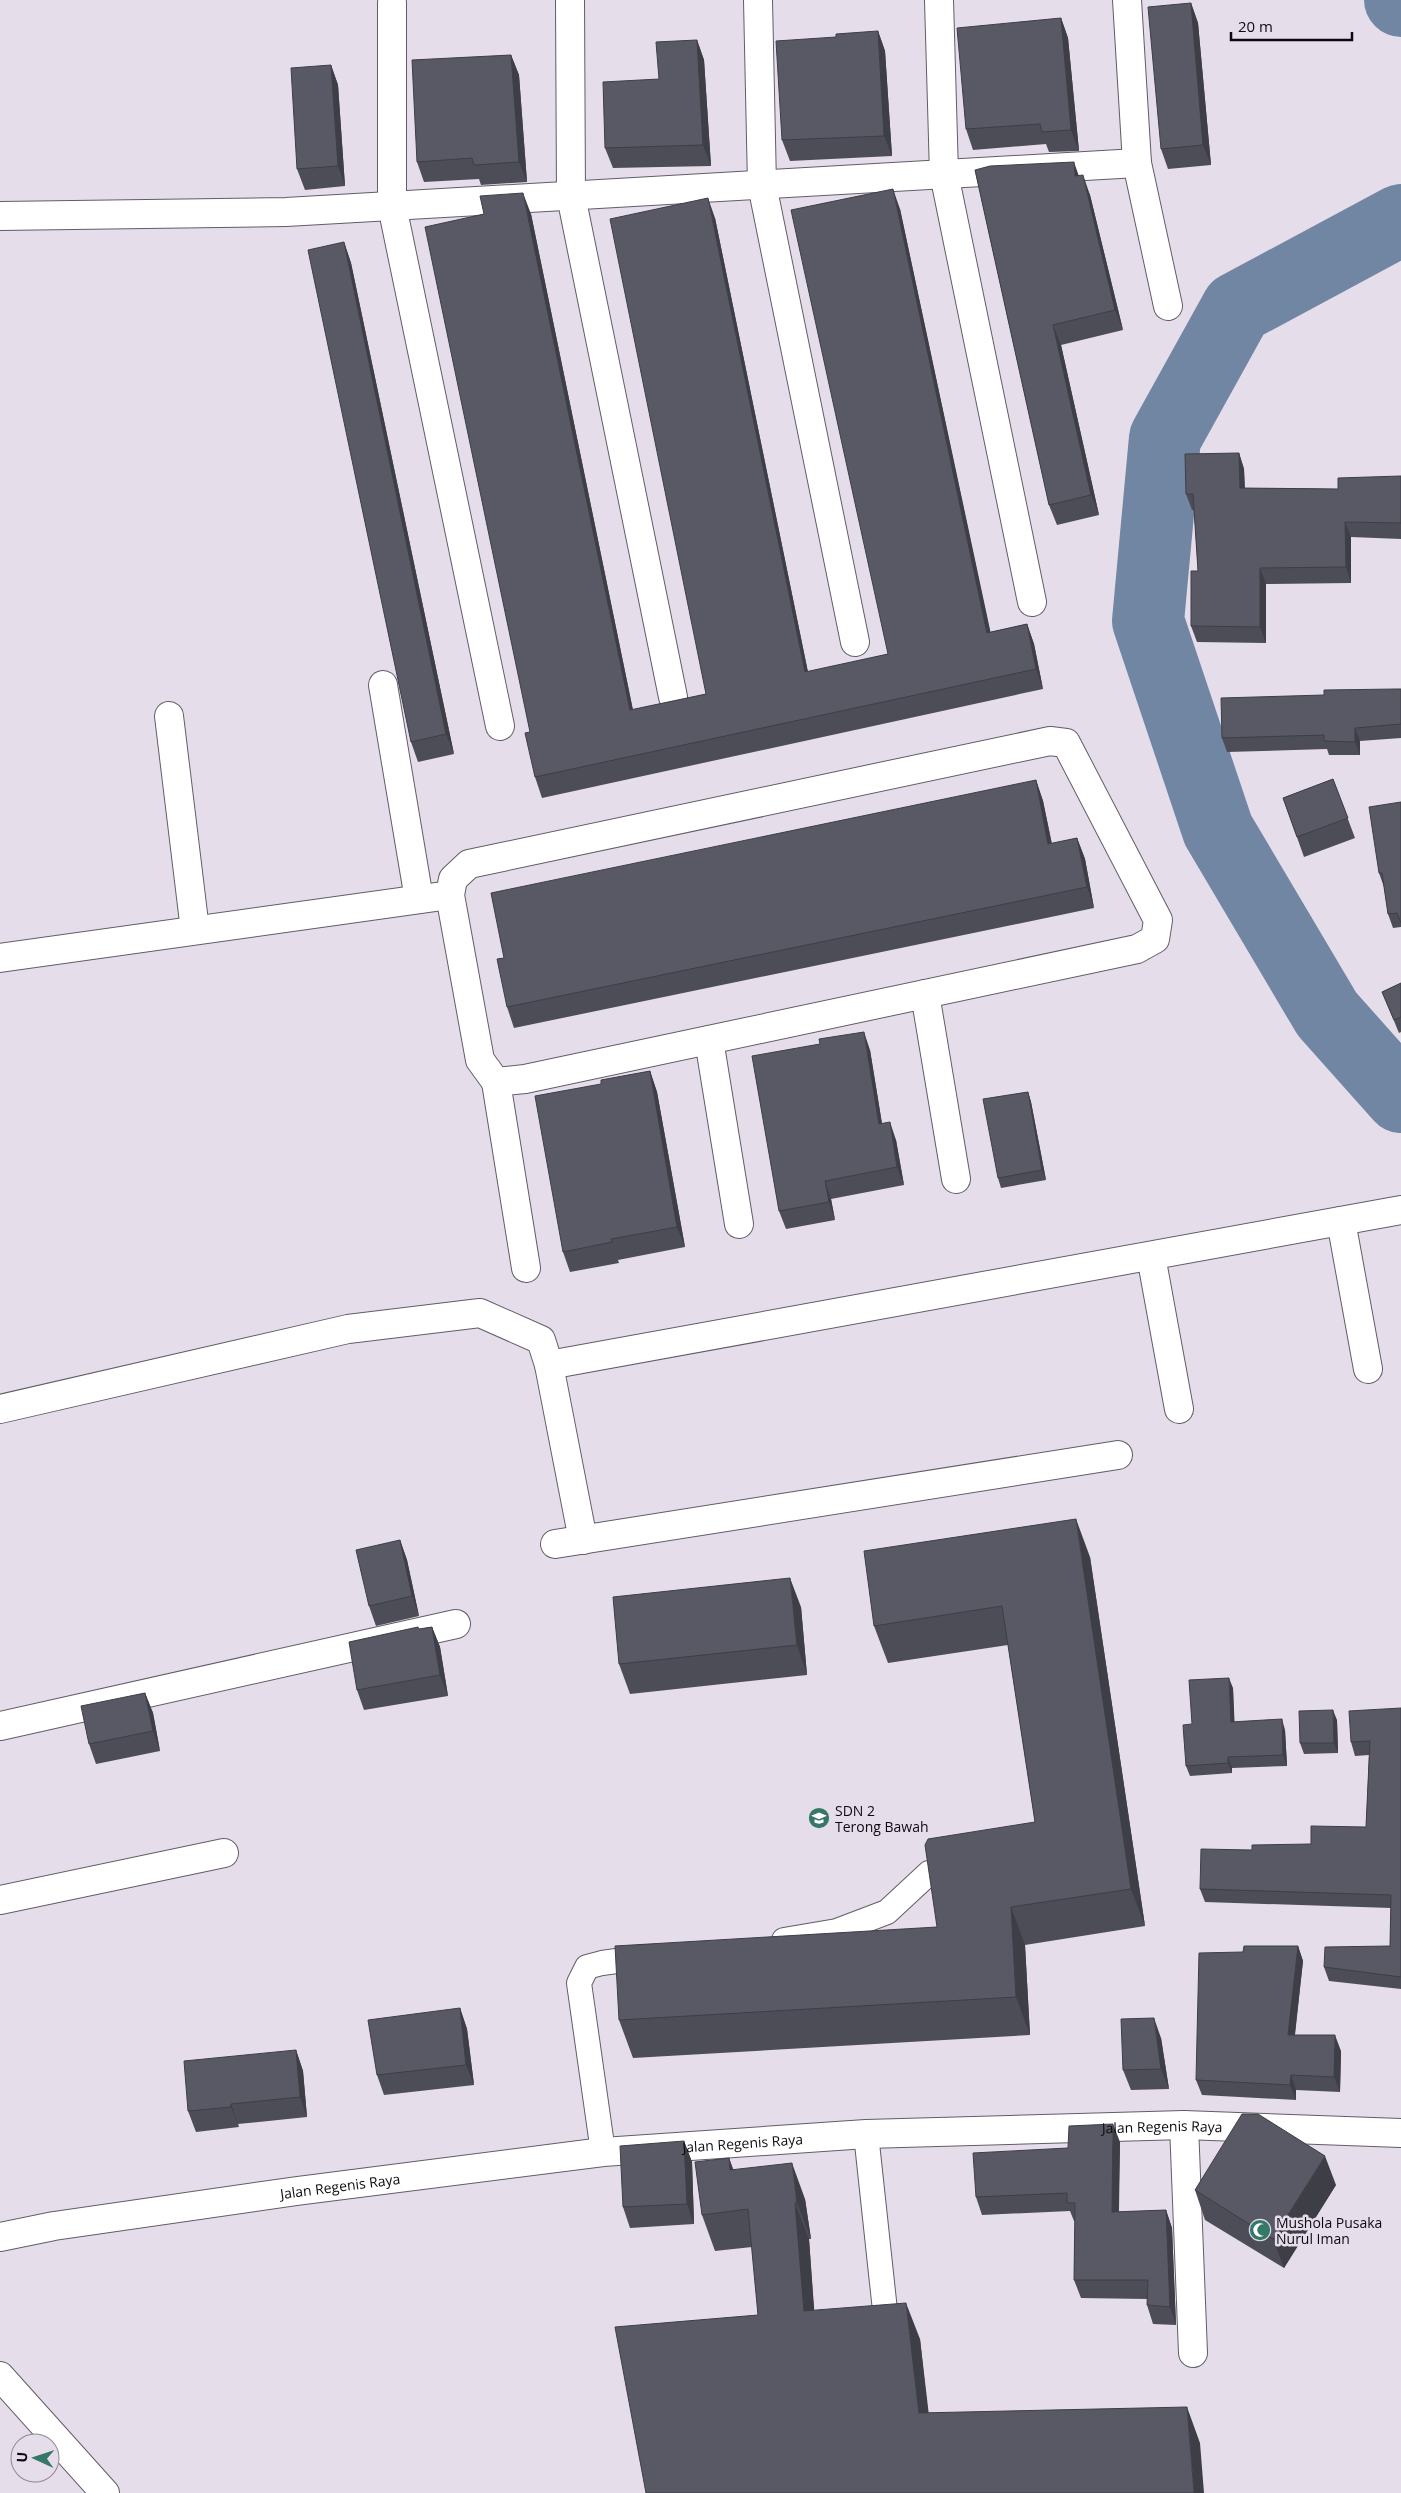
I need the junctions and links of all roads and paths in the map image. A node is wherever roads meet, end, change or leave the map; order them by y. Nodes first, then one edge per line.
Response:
1 (570, 0) edge
2 (758, 0) edge
3 (939, 0) edge
4 (1127, 0) edge
5 (392, 3) dead end
6 (1137, 163) junction
7 (944, 174) junction
8 (762, 185) junction
9 (571, 196) junction
10 (392, 206) junction
11 (0, 216) edge
12 (1168, 306) dead end
13 (1032, 602) dead end
14 (856, 642) dead end
15 (383, 685) dead end
16 (673, 697) dead end
17 (169, 716) dead end
18 (500, 726) dead end
19 (450, 894) junction
20 (419, 899) junction
21 (195, 930) junction
22 (0, 958) edge
23 (925, 994) junction
24 (709, 1040) junction
25 (496, 1082) junction
26 (956, 1179) dead end
27 (1401, 1210) edge
28 (1341, 1221) junction
29 (739, 1224) dead end
30 (1151, 1256) junction
31 (526, 1268) dead end
32 (549, 1365) junction
33 (1368, 1369) dead end
34 (0, 1409) edge
35 (1179, 1409) dead end
36 (1118, 1455) dead end
37 (583, 1540) junction
38 (555, 1544) dead end
39 (456, 1624) dead end
40 (0, 1726) edge
41 (224, 1853) dead end
42 (929, 1873) edge
43 (0, 1900) edge
44 (767, 1942) edge
45 (670, 1954) edge
46 (1184, 2125) junction
47 (1401, 2132) edge
48 (866, 2134) junction
49 (603, 2152) junction
50 (0, 2237) edge
51 (887, 2329) edge
52 (1193, 2353) dead end
53 (0, 2376) edge
54 (104, 2493) edge

1 - 9 street
2 - 8 street
3 - 7 street
4 - 6 street
5 - 10 street
6 - 7 street
6 - 12 street
7 - 8 street
7 - 13 street
8 - 9 street
8 - 14 street
9 - 10 street
9 - 16 street
10 - 11 street
10 - 18 street
15 - 20 street
17 - 21 street
19 - 20 street
19 - 23 street
19 - 25 street
20 - 21 street
21 - 22 street
23 - 24 street
23 - 26 street
24 - 25 street
24 - 29 street
25 - 31 street
27 - 28 street
28 - 30 street
28 - 33 street
30 - 32 street
30 - 35 street
32 - 34 street
32 - 37 street
36 - 37 street
37 - 38 street
39 - 40 street
41 - 43 street
42 - 44 lane
45 - 49 lane
46 - 47 street, Jalan Regenis Raya
46 - 48 street, Jalan Regenis Raya
46 - 52 street
48 - 49 street, Jalan Regenis Raya
48 - 51 lane
49 - 50 street, Jalan Regenis Raya
53 - 54 street

